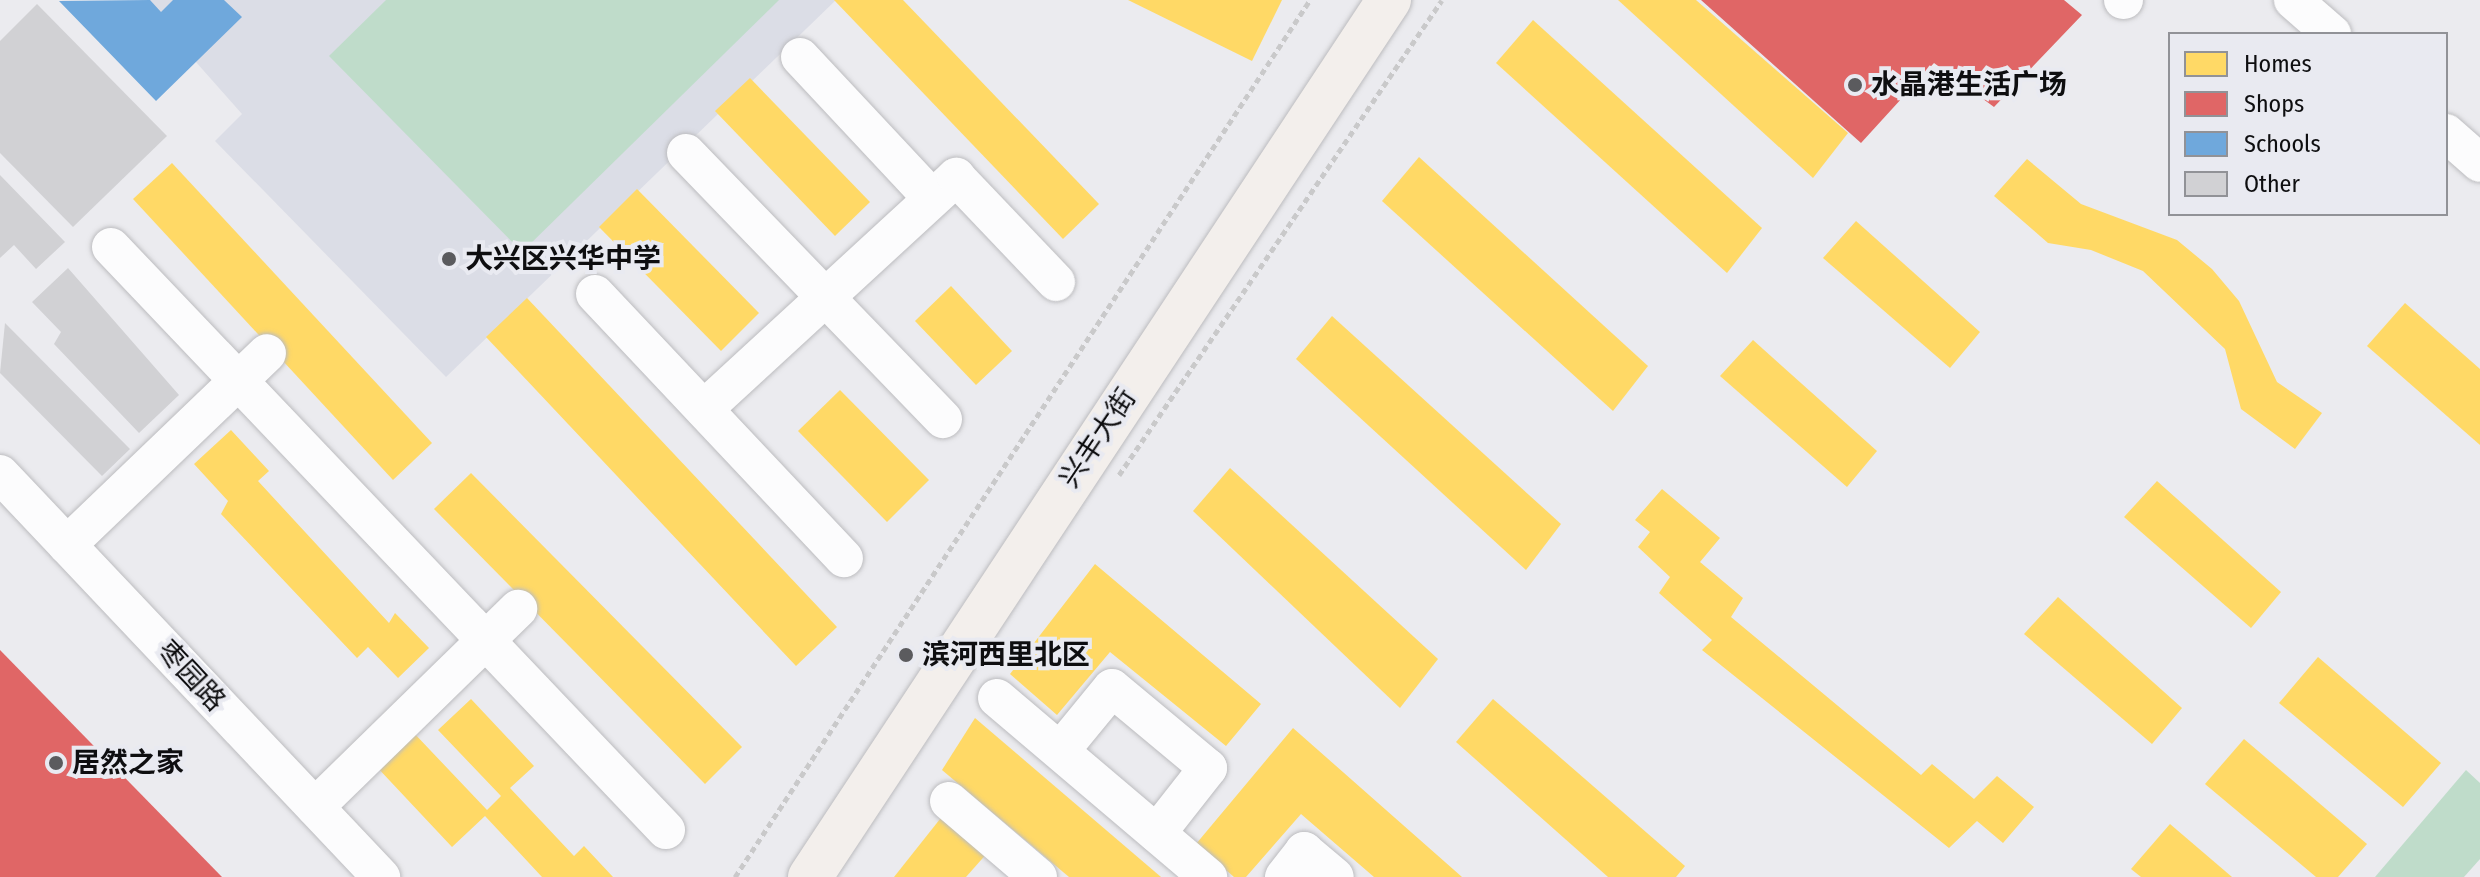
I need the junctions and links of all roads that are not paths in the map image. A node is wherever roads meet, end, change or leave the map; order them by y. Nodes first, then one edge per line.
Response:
1 (1355, 0) edge
2 (1389, 0) edge
3 (2293, 0) edge
4 (2330, 32) edge
5 (800, 57) dead end
6 (2448, 135) edge
7 (686, 153) dead end
8 (2480, 163) edge
9 (932, 198) junction
10 (111, 247) dead end
11 (1056, 282) dead end
12 (595, 294) dead end
13 (825, 297) junction
14 (267, 353) dead end
15 (239, 380) junction
16 (704, 409) junction
17 (943, 419) dead end
18 (0, 474) edge
19 (67, 545) junction
20 (844, 558) dead end
21 (518, 609) dead end
22 (486, 640) junction
23 (997, 698) dead end
24 (1061, 750) junction
25 (949, 801) dead end
26 (315, 807) junction
27 (666, 830) dead end
28 (1157, 833) junction
29 (1204, 875) edge
30 (381, 877) edge
31 (778, 877) edge
32 (810, 877) edge
33 (1038, 877) edge
34 (1284, 877) edge
35 (1335, 877) edge

1 - 31 main road, 兴丰大街
2 - 32 main road, 兴丰大街
3 - 4 street
5 - 9 street
6 - 8 street
7 - 13 street
9 - 11 street
9 - 13 street
10 - 15 street
12 - 16 street
13 - 16 street
13 - 17 street
14 - 15 street
15 - 19 street
15 - 22 street
16 - 20 street
18 - 19 street, 枣园路
19 - 26 street, 枣园路
21 - 22 street
22 - 26 street
22 - 27 street
23 - 24 street
24 - 28 street
24 - 28 street
25 - 33 street
26 - 30 street, 枣园路
28 - 29 street
34 - 35 street

